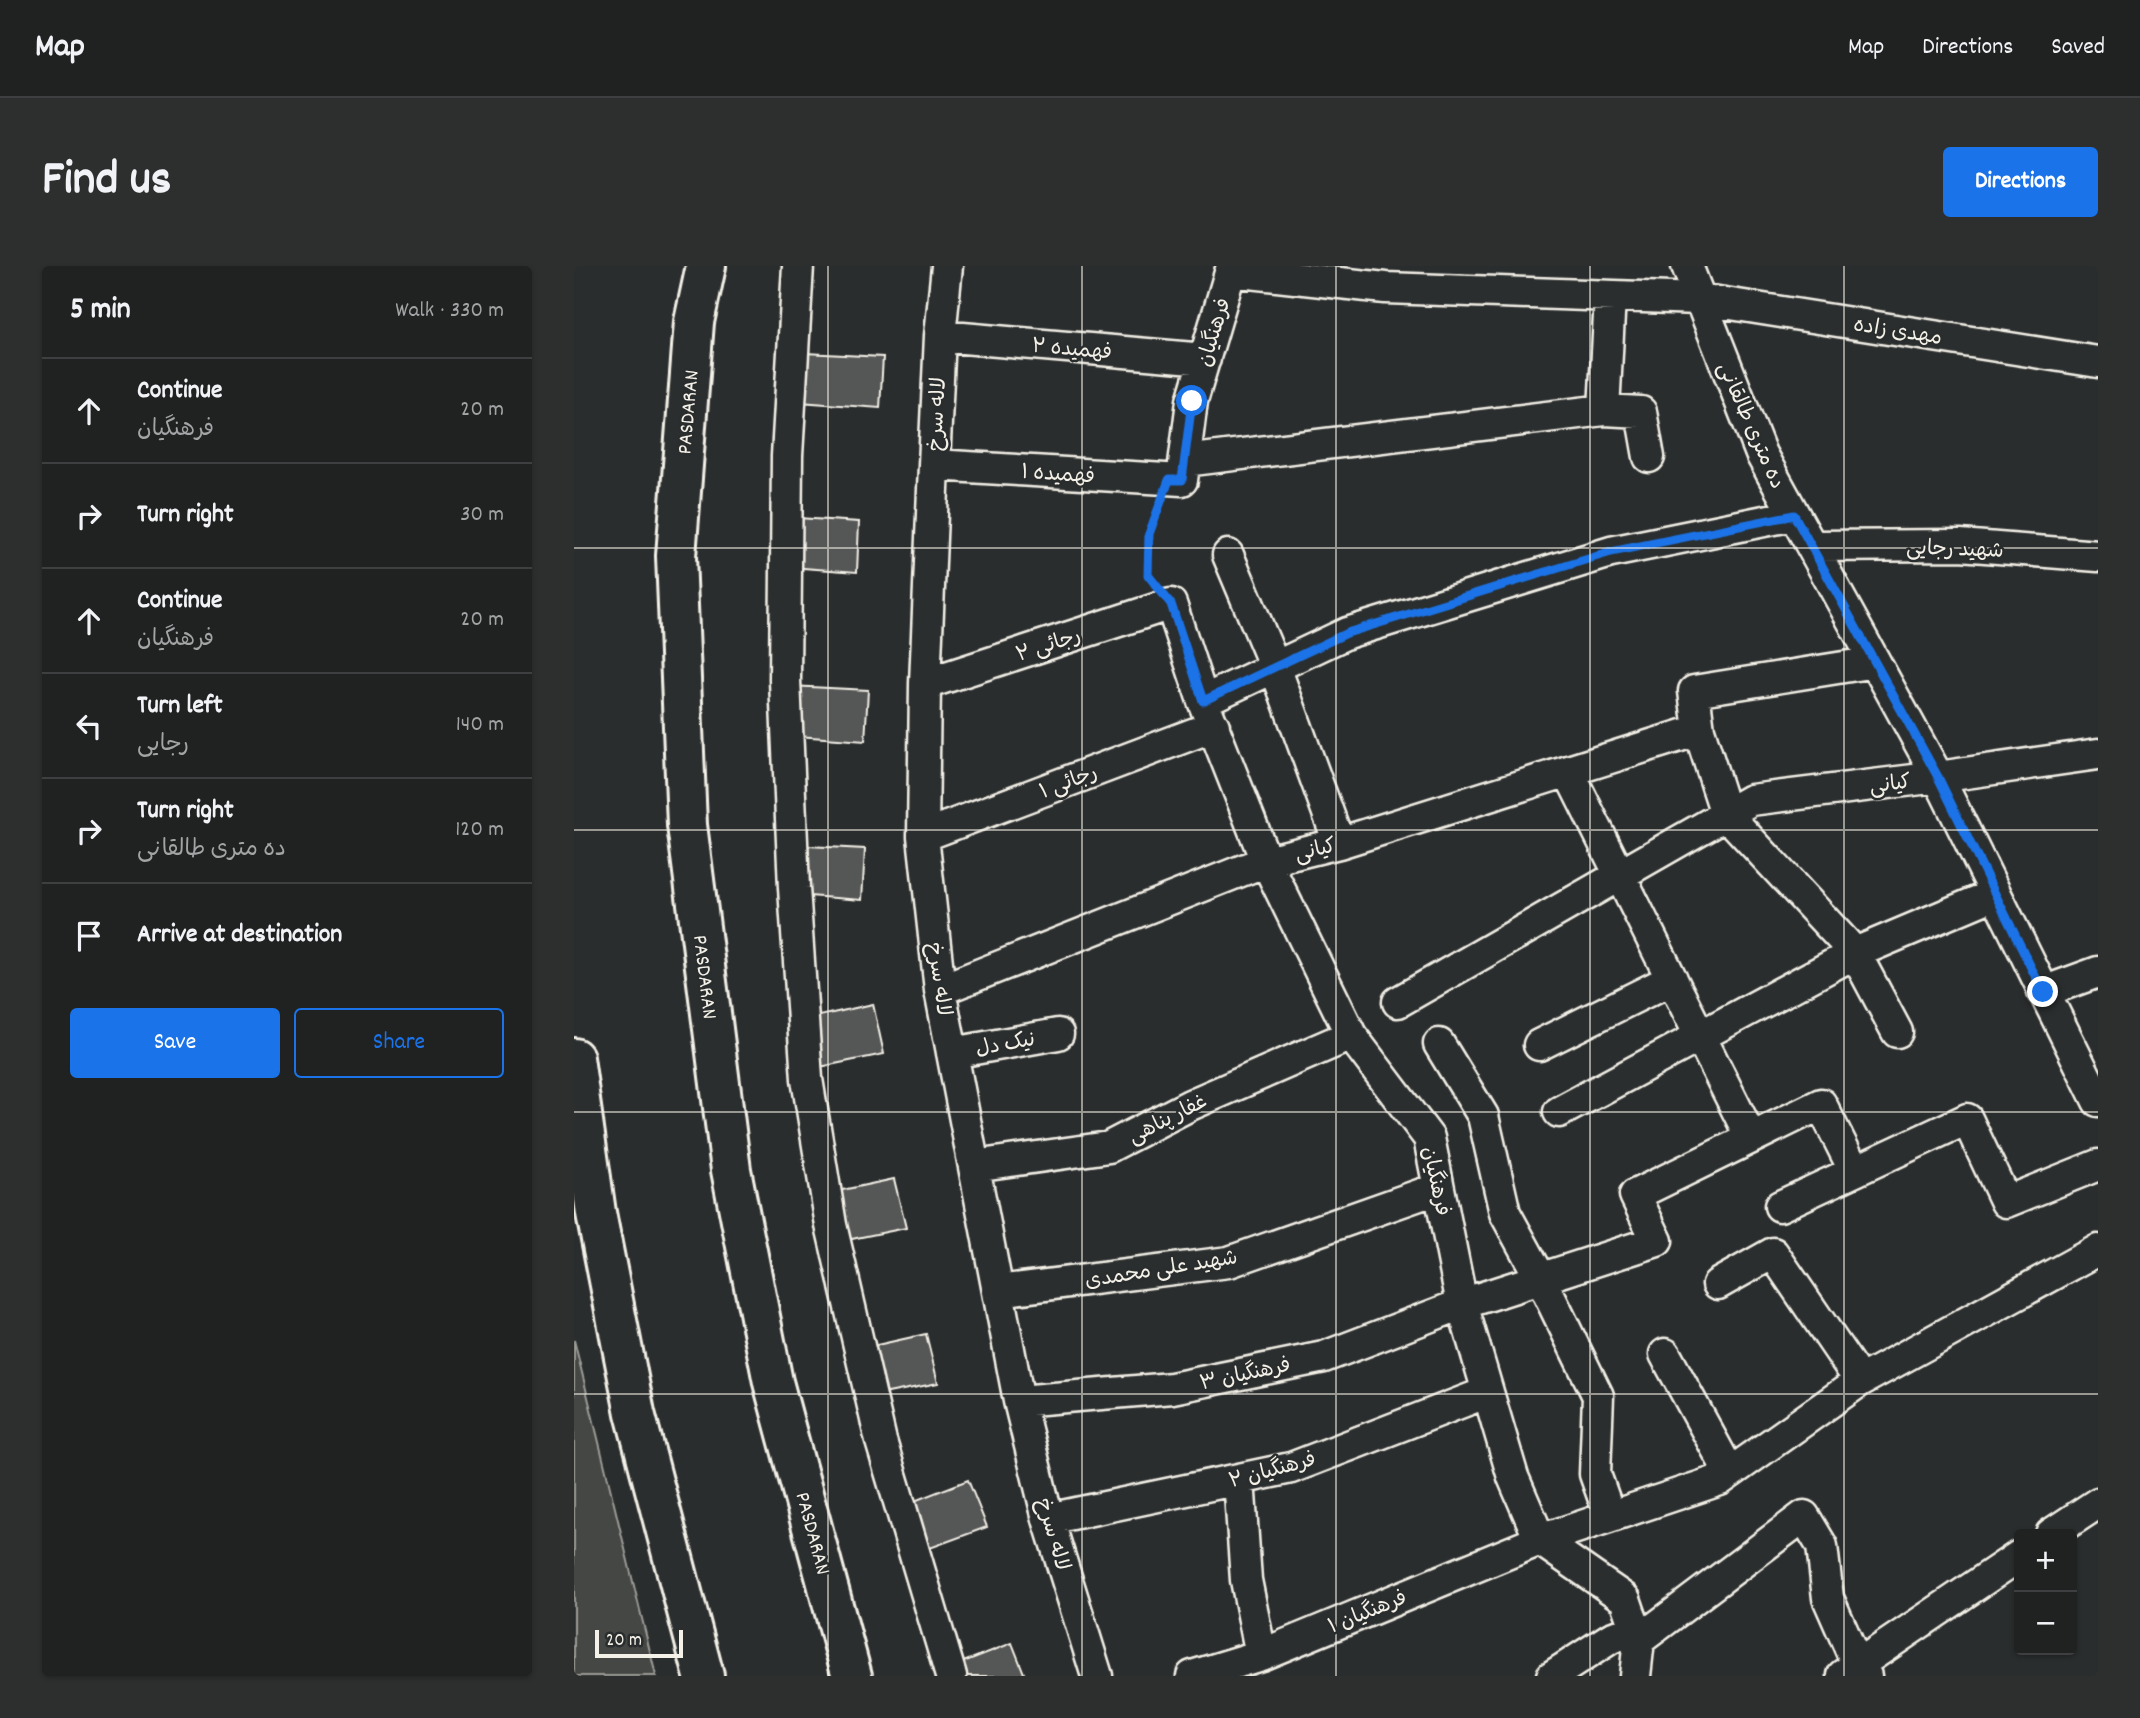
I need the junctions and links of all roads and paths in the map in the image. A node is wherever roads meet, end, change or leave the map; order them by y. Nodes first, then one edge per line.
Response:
1 (706, 266) edge
2 (799, 266) edge
3 (947, 266) edge
4 (1687, 266) edge
5 (1232, 269) edge
6 (1610, 296) junction
7 (1699, 299) junction
8 (940, 336) junction
9 (1205, 359) junction
10 (2098, 362) edge
11 (1604, 410) junction
12 (1649, 457) dead end
13 (934, 465) junction
14 (1179, 474) junction
15 (1794, 515) junction
16 (1812, 546) junction
17 (1228, 555) dead end
18 (2098, 556) edge
19 (1171, 604) junction
20 (1875, 662) junction
21 (1275, 667) junction
22 (925, 684) junction
23 (1208, 714) junction
24 (1699, 730) junction
25 (2098, 754) edge
26 (1568, 771) junction
27 (1938, 777) junction
28 (1726, 814) junction
29 (923, 836) junction
30 (1339, 843) junction
31 (1266, 861) junction
32 (1620, 875) junction
33 (1995, 894) junction
34 (1855, 953) junction
35 (2098, 972) edge
36 (1672, 979) junction
37 (940, 990) junction
38 (2043, 992) junction
39 (1398, 1002) dead end
40 (1897, 1032) dead end
41 (1058, 1034) dead end
42 (1351, 1035) junction
43 (1701, 1036) junction
44 (1439, 1044) dead end
45 (1539, 1045) dead end
46 (952, 1053) junction
47 (574, 1058) edge
48 (2098, 1101) edge
49 (1559, 1112) dead end
50 (1751, 1138) junction
51 (2098, 1165) edge
52 (974, 1166) junction
53 (1854, 1170) junction
54 (1439, 1188) junction
55 (1780, 1206) dead end
56 (2098, 1251) edge
57 (1541, 1279) junction
58 (1718, 1284) dead end
59 (998, 1291) junction
60 (1462, 1304) junction
61 (1665, 1354) dead end
62 (1860, 1381) junction
63 (1488, 1392) junction
64 (1019, 1402) junction
65 (1730, 1473) junction
66 (1239, 1479) junction
67 (2098, 1503) edge
68 (1610, 1516) junction
69 (1048, 1519) junction
70 (2059, 1529) edge
71 (1540, 1540) junction
72 (2014, 1560) edge
73 (1637, 1634) junction
74 (1261, 1655) junction
75 (1855, 1672) edge
76 (704, 1676) edge
77 (852, 1676) edge
78 (951, 1676) edge
79 (1097, 1676) edge
80 (1192, 1676) edge
81 (1552, 1676) edge
82 (1635, 1676) edge

1 - 77 highway, PASDARAN
2 - 78 street
3 - 8 street, لاله سرخ
4 - 7 street, ده متری طالقانی
5 - 6 street, مهدی زاده
5 - 9 street, فرهنگیان
6 - 7 street, مهدی زاده
6 - 11 street
7 - 10 street, مهدی زاده
7 - 15 street, ده متری طالقانی
8 - 9 street, فهمیده ۲
8 - 13 street, لاله سرخ
9 - 14 street, فرهنگیان
11 - 12 street, فهمیده ۱
11 - 14 street, فهمیده ۱
13 - 14 street, فهمیده ۱
13 - 22 street, لاله سرخ
14 - 19 path
15 - 16 street, ده متری طالقانی
15 - 21 street, رجائی ۱
16 - 18 street, شهید رجایی
16 - 20 street, ده متری طالقانی
17 - 21 street
19 - 22 street, رجائی ۲
19 - 23 street, فرهنگیان
20 - 24 street
20 - 27 street, ده متری طالقانی
21 - 23 street, رجائی ۱
21 - 30 street
22 - 29 street, لاله سرخ
23 - 29 street, رجائی ۱
23 - 31 street, فرهنگیان
24 - 26 street, کیانی
24 - 28 street
25 - 27 street, کیانی
26 - 30 street, کیانی
26 - 32 street
27 - 28 street, کیانی
27 - 33 street, ده متری طالقانی
28 - 32 street, کیانی
28 - 34 street
29 - 37 street, لاله سرخ
30 - 31 street, کیانی
31 - 37 street, کیانی
31 - 42 street, فرهنگیان
32 - 36 street
32 - 39 street, کیانی
33 - 34 street
33 - 38 street, ده متری طالقانی
34 - 40 street
34 - 43 street
35 - 38 street
36 - 43 street
36 - 45 street
37 - 46 street, لاله سرخ
38 - 48 street, ده متری طالقانی
41 - 46 street, نیک دل
42 - 52 street, غفار پناهی
42 - 54 street, فرهنگیان
43 - 49 street
43 - 50 street
44 - 57 street
46 - 52 street, لاله سرخ
47 - 76 highway
50 - 53 street
50 - 57 street, فرهنگیان ۳
51 - 53 street
52 - 59 street, لاله سرخ
53 - 55 street
54 - 59 street, شهید علی محمدی
54 - 60 street, فرهنگیان
56 - 62 street, فرهنگیان ۱
57 - 60 street, فرهنگیان ۳
57 - 68 street
58 - 62 street
59 - 64 street, لاله سرخ
60 - 63 street, فرهنگیان
60 - 64 street, فرهنگیان ۳
61 - 65 street
62 - 65 street, فرهنگیان ۱
63 - 66 street, فرهنگیان ۲
63 - 71 street, فرهنگیان
64 - 69 street, لاله سرخ
65 - 68 street, فرهنگیان ۱
66 - 69 street, فرهنگیان ۲
66 - 74 street
67 - 70 street
68 - 71 street, فرهنگیان ۱
69 - 79 street, لاله سرخ
71 - 73 street
71 - 74 street, فرهنگیان ۱
72 - 75 street
73 - 75 street
73 - 81 street
73 - 82 street
74 - 80 street, فرهنگیان ۱

